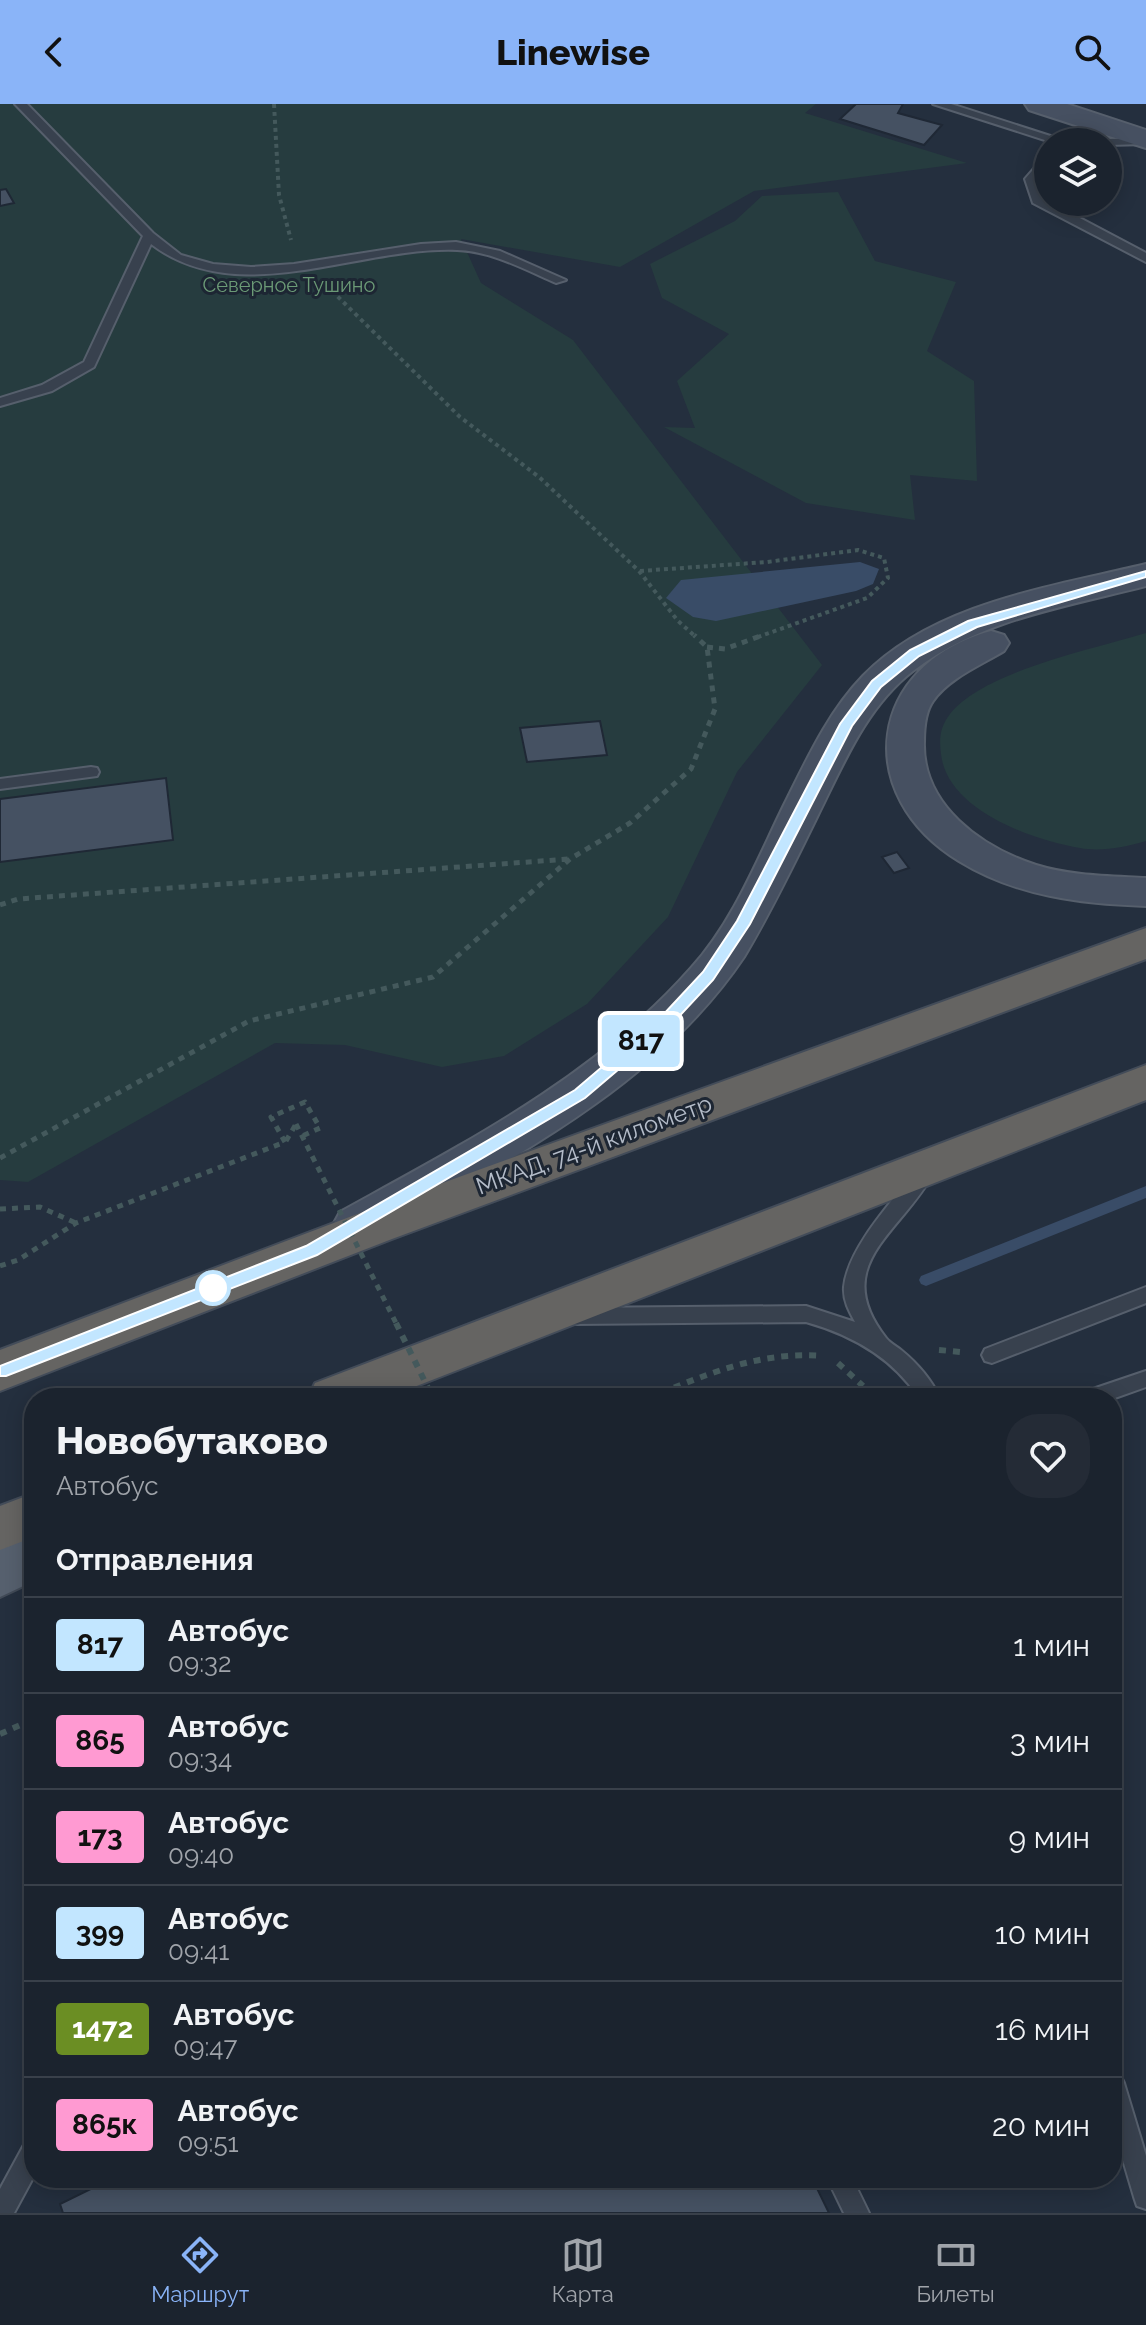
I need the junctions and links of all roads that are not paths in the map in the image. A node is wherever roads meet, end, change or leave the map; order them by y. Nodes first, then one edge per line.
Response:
1 (21, 104) edge
2 (939, 104) edge
3 (1039, 104) edge
4 (1112, 104) edge
5 (1146, 113) edge
6 (1034, 133) edge
7 (1146, 140) edge
8 (1122, 141) edge
9 (1067, 216) edge
10 (149, 236) junction
11 (1146, 258) edge
12 (560, 280) dead end
13 (0, 402) edge
14 (1146, 575) edge
15 (1146, 598) edge
16 (91, 772) dead end
17 (0, 784) edge
18 (1146, 892) edge
19 (1146, 943) edge
20 (1146, 1082) edge
21 (929, 1166) junction
22 (311, 1250) junction
23 (1146, 1295) edge
24 (538, 1317) junction
25 (884, 1347) junction
26 (992, 1355) dead end
27 (0, 1371) edge
28 (1146, 1379) edge
29 (357, 1388) edge
30 (922, 1388) edge
31 (1120, 1388) edge
32 (24, 1519) edge
33 (0, 1528) edge
34 (24, 1561) edge
35 (0, 1574) edge
36 (1122, 2117) edge
37 (24, 2170) edge
38 (844, 2188) edge
39 (1146, 2197) edge
40 (0, 2213) edge
41 (857, 2213) edge

1 - 10 lane
2 - 6 lane
3 - 7 main road
4 - 5 main road
7 - 8 lane
9 - 11 lane
10 - 12 lane
10 - 13 lane
14 - 22 main road
15 - 18 main road
16 - 17 lane
19 - 22 highway, МКАД, 74-й километр
20 - 21 highway
21 - 24 highway
21 - 25 lane
22 - 27 highway, МКАД, 74-й километр
23 - 26 lane
24 - 25 lane
24 - 29 highway
25 - 30 lane
28 - 31 lane
32 - 33 highway
34 - 35 main road
36 - 39 lane
37 - 40 lane
38 - 41 lane

